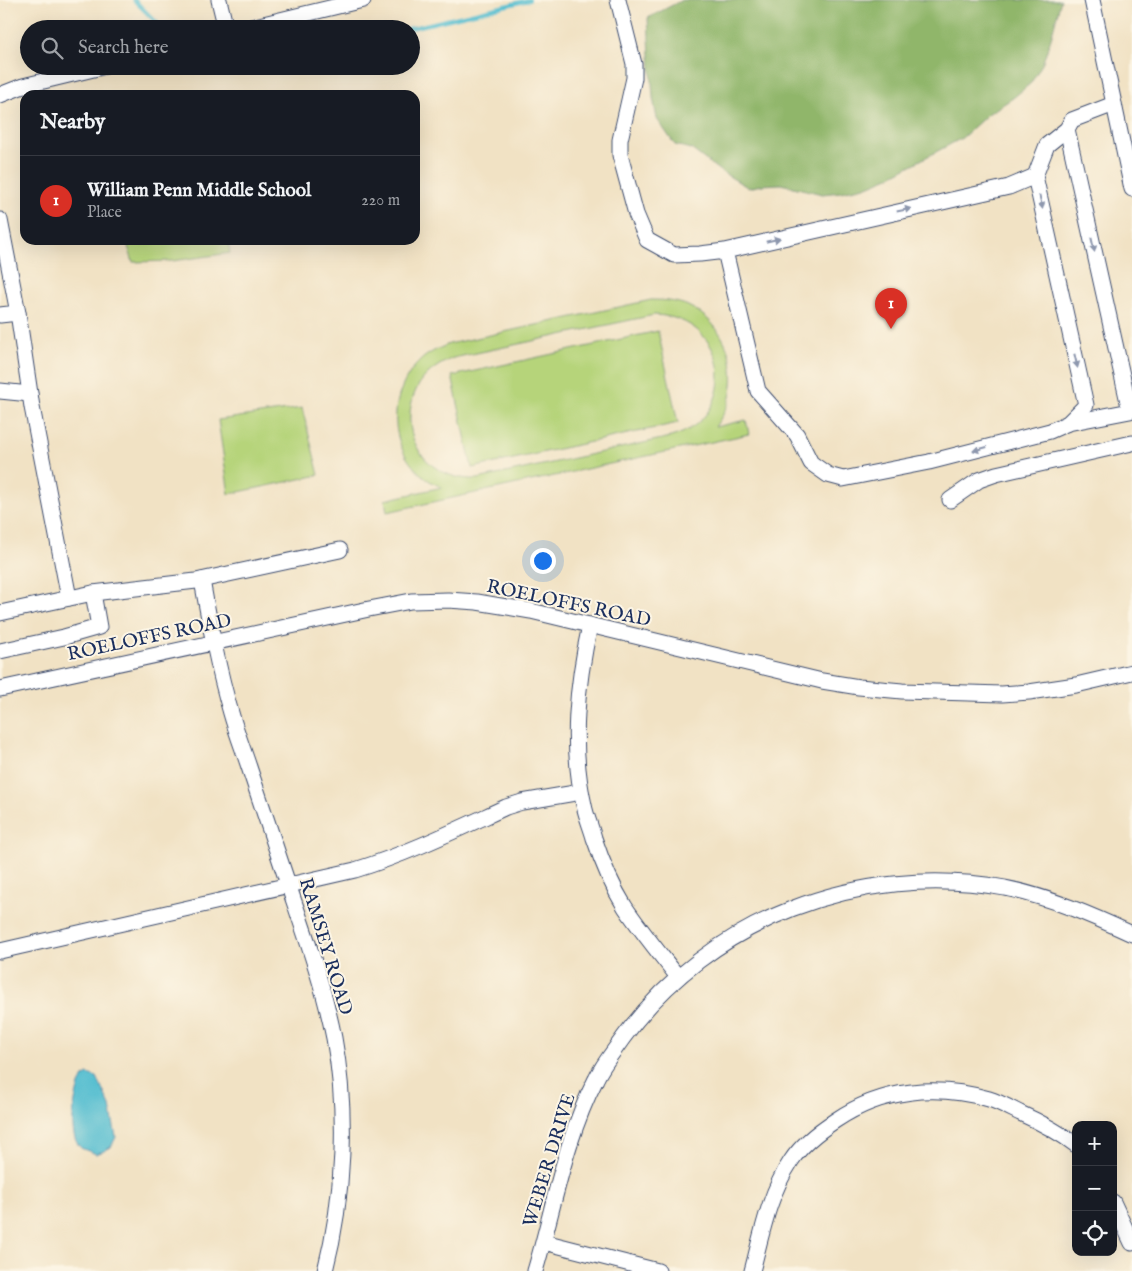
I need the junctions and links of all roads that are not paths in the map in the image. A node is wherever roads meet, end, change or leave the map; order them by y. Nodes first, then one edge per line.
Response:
1 (219, 0) edge
2 (363, 0) edge
3 (618, 0) edge
4 (1092, 0) edge
5 (342, 2) edge
6 (224, 20) edge
7 (276, 20) edge
8 (69, 75) edge
9 (0, 95) edge
10 (1114, 104) junction
11 (1067, 129) junction
12 (1035, 176) junction
13 (1132, 189) edge
14 (0, 220) edge
15 (725, 250) junction
16 (18, 313) junction
17 (0, 316) edge
18 (1127, 374) edge
19 (0, 391) edge
20 (30, 394) junction
21 (1068, 423) junction
22 (1132, 443) edge
23 (950, 500) dead end
24 (340, 550) dead end
25 (202, 580) junction
26 (93, 593) junction
27 (69, 598) junction
28 (0, 612) edge
29 (590, 625) junction
30 (213, 642) junction
31 (0, 651) edge
32 (1132, 672) edge
33 (0, 689) edge
34 (581, 792) junction
35 (288, 885) junction
36 (1132, 934) edge
37 (0, 951) edge
38 (678, 977) junction
39 (1072, 1142) edge
40 (1117, 1211) edge
41 (544, 1242) junction
42 (1132, 1243) edge
43 (325, 1271) edge
44 (536, 1271) edge
45 (658, 1271) edge
46 (752, 1271) edge

1 - 6 street
2 - 5 street
3 - 15 street
4 - 10 street
5 - 7 street
8 - 9 street
10 - 11 street
10 - 13 street
11 - 12 street
11 -> 18 street
15 -> 12 street
12 -> 21 street
14 - 16 street
21 -> 15 street
16 - 17 street
16 - 20 street
18 - 21 street
19 - 20 street
20 - 27 street
22 - 23 street
24 - 25 street
25 - 26 street
25 - 30 street, RAMSEY ROAD
26 - 27 street
26 - 31 street
27 - 28 street
29 - 30 street, ROELOFFS ROAD
29 - 32 street, ROELOFFS ROAD
29 - 34 street
30 - 33 street, ROELOFFS ROAD
30 - 35 street, RAMSEY ROAD
34 - 35 street
34 - 38 street
35 - 37 street
35 - 43 street, RAMSEY ROAD
36 - 38 street, WEBER DRIVE
38 - 41 street, WEBER DRIVE
39 - 46 street
40 - 42 street
41 - 44 street, WEBER DRIVE
41 - 45 street

